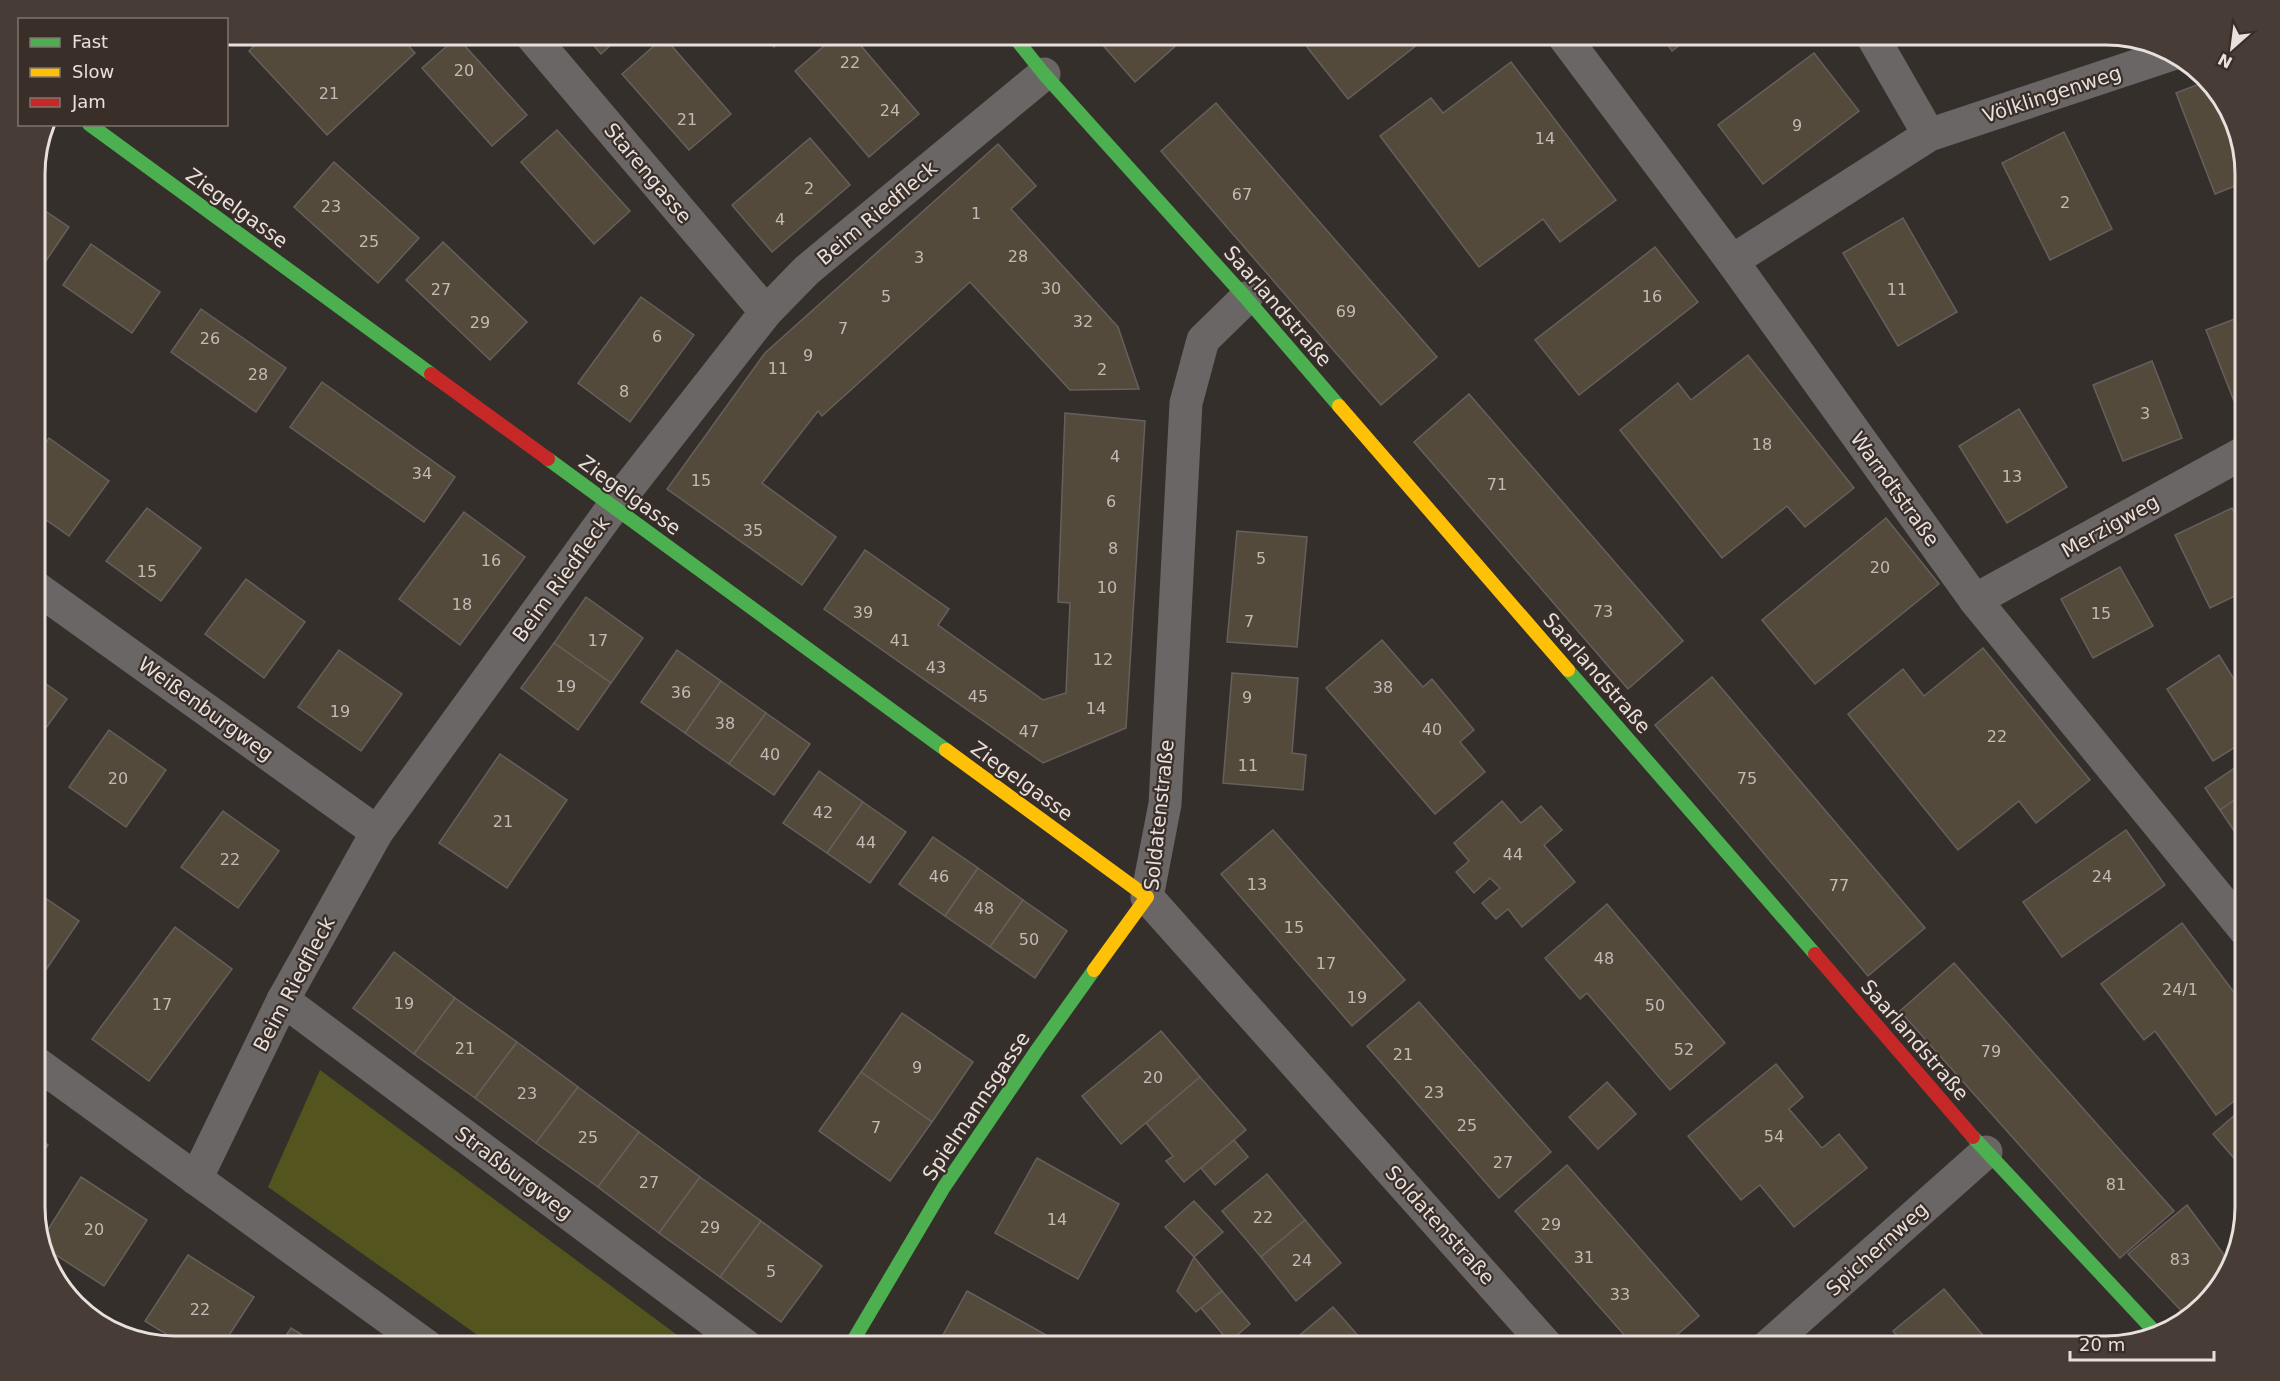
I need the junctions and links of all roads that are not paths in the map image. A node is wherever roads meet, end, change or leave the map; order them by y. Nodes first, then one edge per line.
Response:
1 (539, 45) edge
2 (1021, 45) edge
3 (1570, 45) edge
4 (1877, 45) edge
5 (2161, 58) edge
6 (1044, 74) junction
7 (92, 126) edge
8 (1929, 135) junction
9 (1732, 261) junction
10 (1246, 298) junction
11 (766, 312) junction
12 (2235, 457) edge
13 (613, 507) junction
14 (45, 593) edge
15 (1975, 600) junction
16 (377, 832) junction
17 (1147, 897) junction
18 (2235, 912) edge
19 (283, 1000) junction
20 (45, 1069) edge
21 (1986, 1152) junction
22 (196, 1179) junction
23 (2151, 1328) edge
24 (412, 1336) edge
25 (731, 1336) edge
26 (856, 1336) edge
27 (1526, 1336) edge
28 (1780, 1336) edge

1 - 11 street, Starengasse
2 - 6 street, Saarlandstraße
3 - 9 street, Warndtstraße
4 - 8 street
5 - 8 street, Völklingenweg
6 - 10 street, Saarlandstraße
6 - 11 street, Beim Riedfleck
7 - 13 street, Ziegelgasse
8 - 9 street, Völklingenweg
9 - 15 street, Warndtstraße
10 - 17 street, Soldatenstraße
10 - 21 street, Saarlandstraße
11 - 13 street, Beim Riedfleck
12 - 15 street, Merzigweg
13 - 16 street, Beim Riedfleck
13 - 17 street, Ziegelgasse
14 - 16 street, Weißenburgweg
15 - 18 street, Warndtstraße
16 - 19 street, Beim Riedfleck
17 - 26 street, Spielmannsgasse
17 - 27 street, Soldatenstraße
19 - 22 street, Beim Riedfleck
19 - 25 street, Straßburgweg
20 - 22 street
21 - 23 street, Saarlandstraße
21 - 28 street, Spichernweg
22 - 24 street

